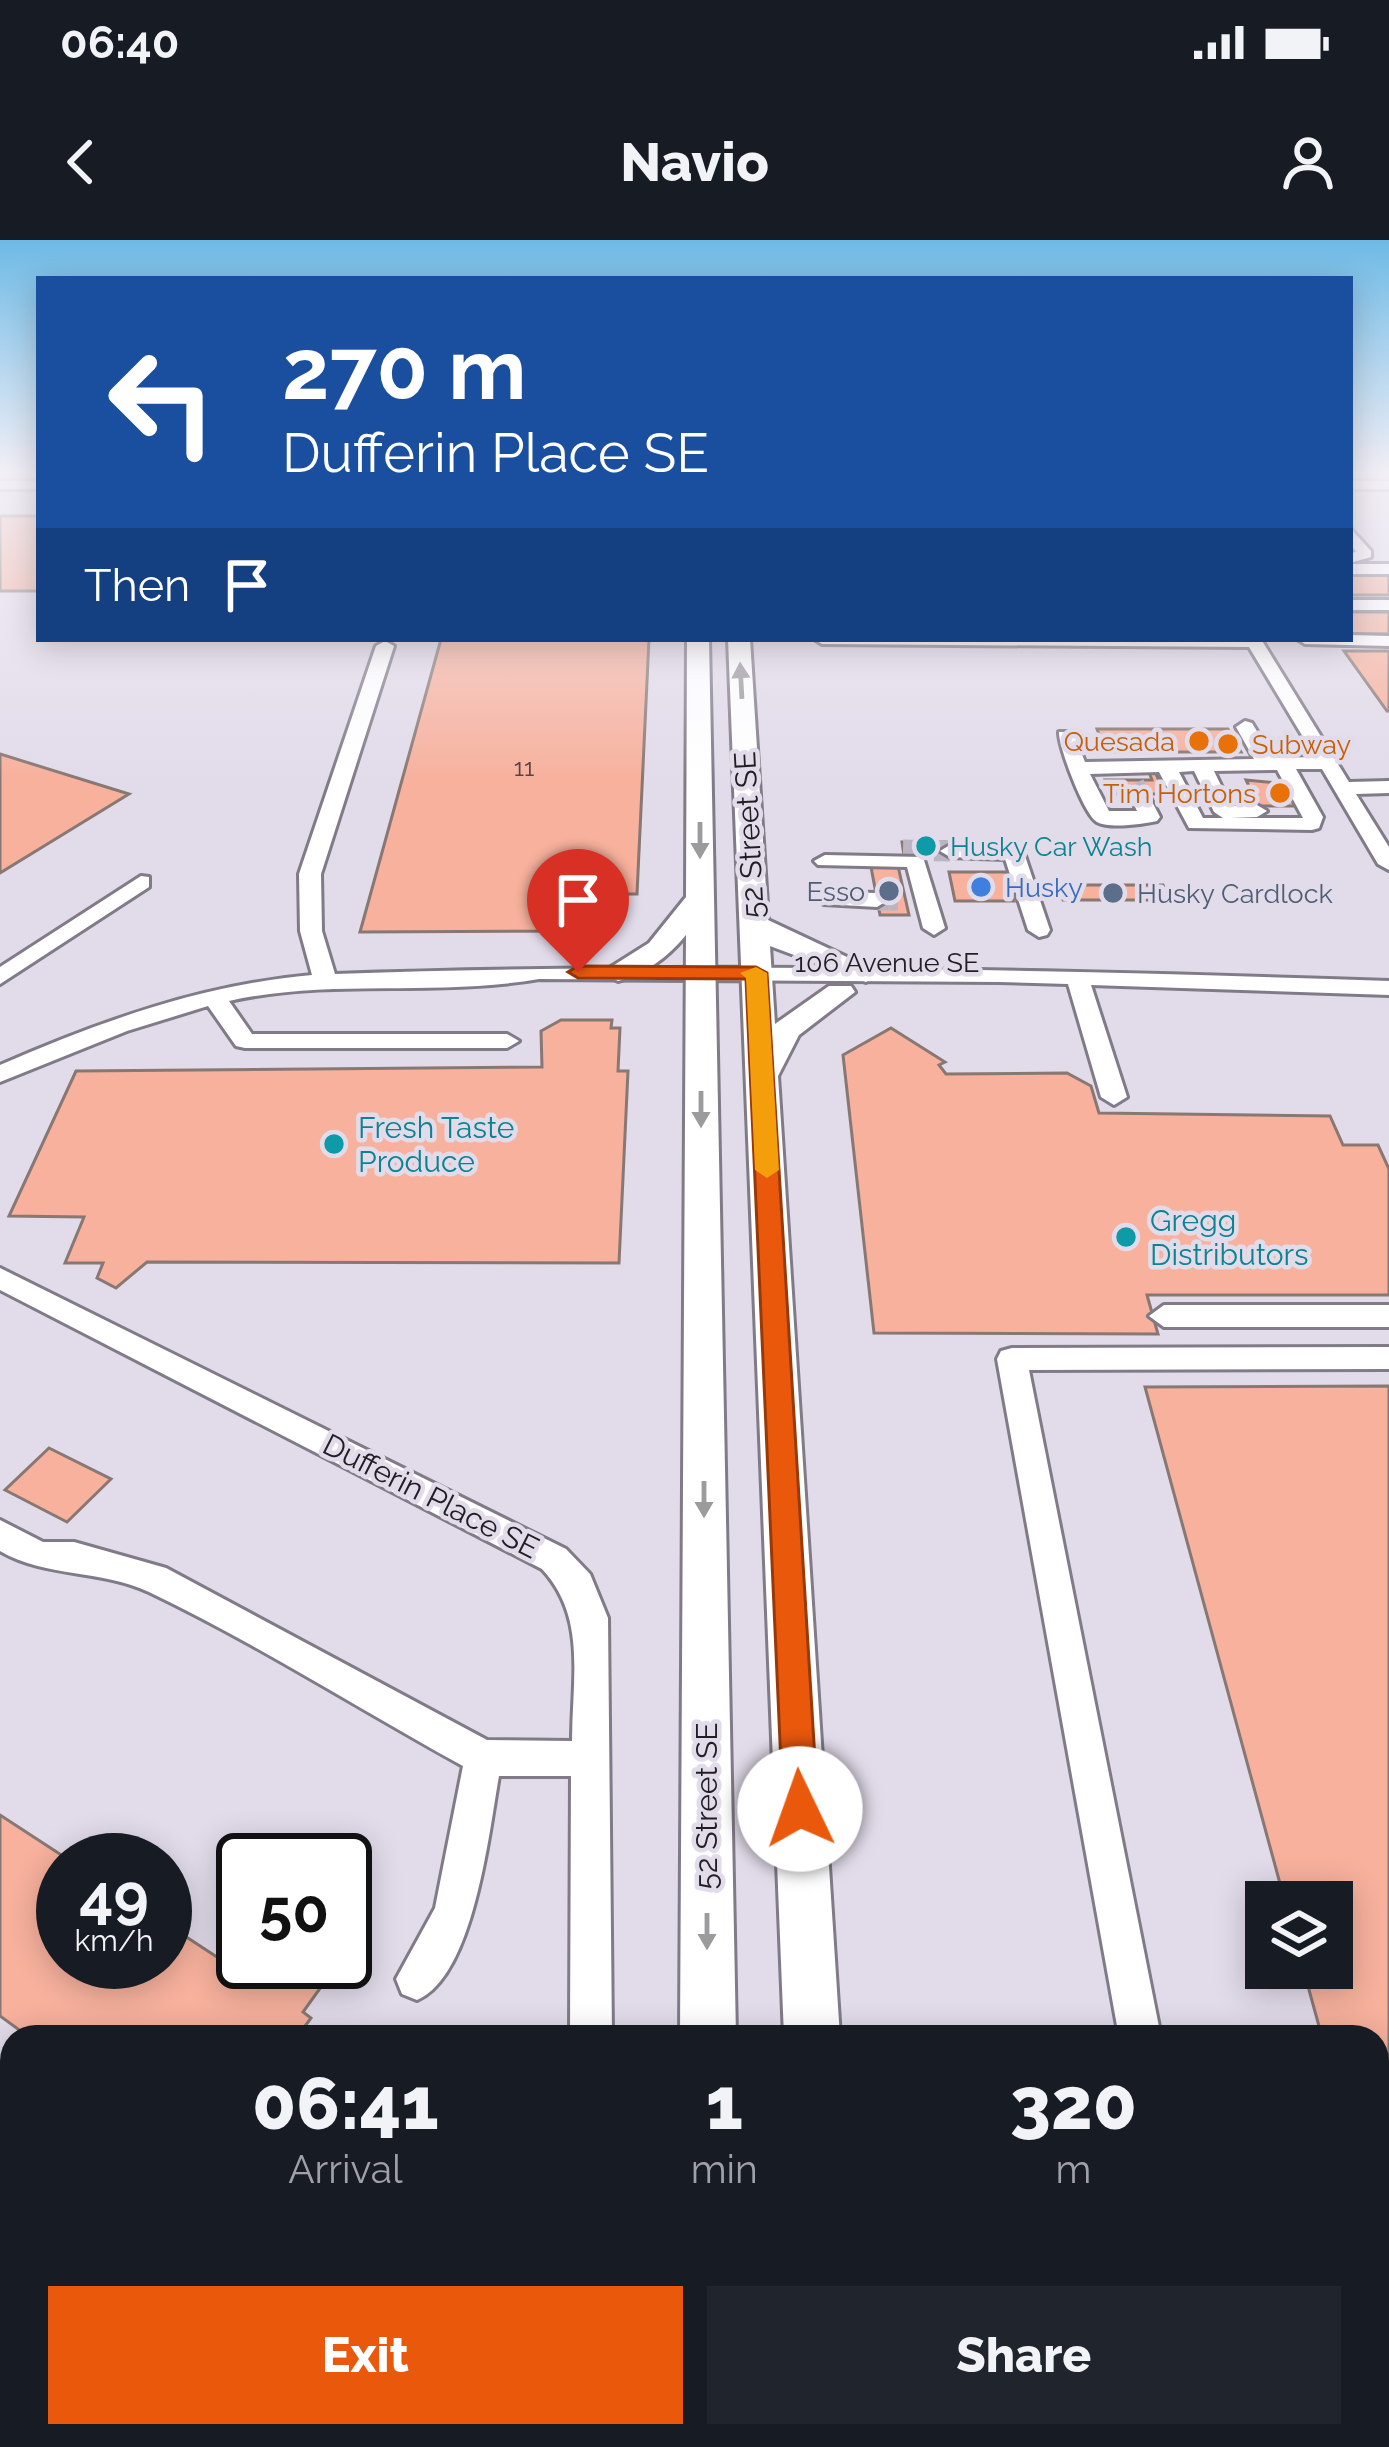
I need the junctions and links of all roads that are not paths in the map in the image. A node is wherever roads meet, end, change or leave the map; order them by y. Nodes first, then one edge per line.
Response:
1 (1353, 605) edge
2 (1389, 605) edge
3 (1353, 640) edge
4 (1389, 641) edge
5 (698, 642) edge
6 (739, 642) edge
7 (1255, 642) edge
8 (385, 646) dead end
9 (1244, 728) dead end
10 (1066, 736) dead end
11 (1275, 764) junction
12 (1328, 764) junction
13 (1166, 766) junction
14 (1202, 766) junction
15 (1078, 767) junction
16 (1133, 782) junction
17 (1389, 787) edge
18 (1342, 788) junction
19 (1279, 810) dead end
20 (950, 851) tunnel mouth
21 (986, 852) junction
22 (1389, 864) edge
23 (912, 879) junction
24 (141, 882) dead end
25 (875, 891) tunnel mouth
26 (700, 898) junction
27 (754, 923) junction
28 (934, 928) dead end
29 (1039, 930) dead end
30 (618, 972) junction
31 (0, 977) edge
32 (500, 980) junction
33 (1076, 980) junction
34 (325, 981) junction
35 (701, 983) junction
36 (757, 983) junction
37 (853, 983) junction
38 (1389, 988) edge
39 (213, 996) junction
40 (507, 1041) dead end
41 (0, 1074) edge
42 (762, 1078) junction
43 (1114, 1097) dead end
44 (0, 1278) edge
45 (1164, 1316) dead end
46 (1389, 1316) edge
47 (1389, 1358) edge
48 (0, 1534) edge
49 (483, 1758) junction
50 (590, 1759) junction
51 (417, 1979) dead end
52 (591, 2025) edge
53 (708, 2025) edge
54 (811, 2025) edge
55 (1138, 2025) edge

1 - 2 street
3 - 4 street
5 -> 26 main road, 52 Street SE
27 -> 6 main road, 52 Street SE
7 - 12 street
8 - 34 street
9 - 11 street
10 - 15 street
11 - 12 street
11 - 13 street
11 - 14 street
12 - 18 street
13 - 14 street
13 - 16 street
14 - 19 street
15 - 16 street
15 - 16 street
17 - 18 street
18 - 22 street
20 - 21 street
21 - 23 street
21 - 29 street
23 - 25 street
23 - 28 street
24 - 31 street
26 - 30 main road
26 - 35 main road, 52 Street SE
27 - 36 main road, 52 Street SE
27 - 37 main road
30 - 32 street
30 - 35 street
32 - 34 street
32 - 35 street
33 - 37 street, 106 Avenue SE
33 - 38 street, 106 Avenue SE
33 - 43 street
34 - 39 street
35 - 36 street, 106 Avenue SE
35 -> 53 main road, 52 Street SE
36 - 37 street, 106 Avenue SE
36 - 42 main road, 52 Street SE
37 - 42 main road
39 - 40 street
39 - 41 street
42 - 54 main road, 52 Street SE
44 - 50 street, Dufferin Place SE
45 - 46 street
47 - 55 street
48 - 49 street
49 - 50 street
49 - 51 street
50 - 52 street, Dufferin Place SE

